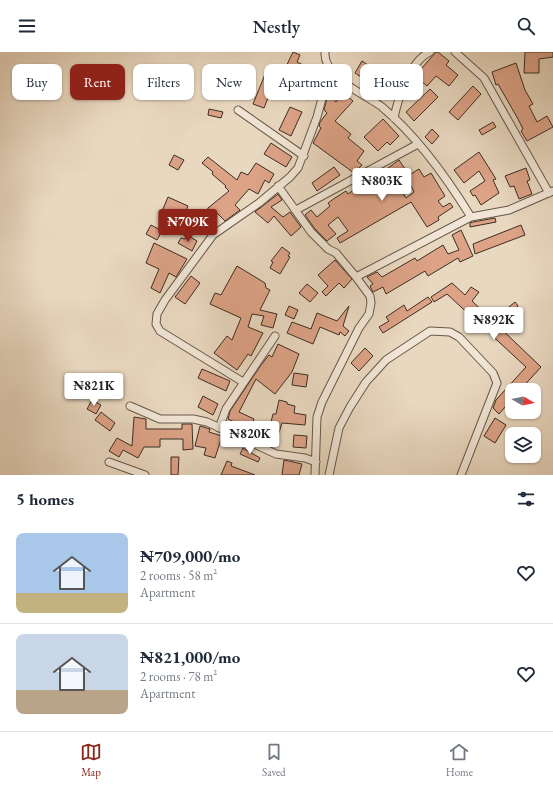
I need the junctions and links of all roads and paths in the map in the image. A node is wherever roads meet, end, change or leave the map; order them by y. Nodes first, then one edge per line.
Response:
1 (325, 52) edge
2 (430, 52) edge
3 (456, 52) edge
4 (328, 64) edge
5 (352, 89) edge
6 (322, 100) edge
7 (238, 110) dead end
8 (394, 118) junction
9 (418, 144) junction
10 (304, 156) junction
11 (278, 186) junction
12 (551, 192) edge
13 (296, 210) junction
14 (471, 217) junction
15 (356, 277) junction
16 (275, 336) dead end
17 (243, 382) junction
18 (130, 406) dead end
19 (219, 428) junction
20 (109, 462) dead end
21 (316, 462) junction
22 (145, 475) edge
23 (315, 475) edge
24 (329, 475) edge
25 (461, 475) edge

1 - 4 street
2 - 8 street
3 - 12 street
5 - 8 street
6 - 10 street
7 - 10 street
8 - 9 street
9 - 13 street
9 - 14 street
10 - 11 street
11 - 13 street
11 - 17 street
12 - 14 street
13 - 15 street
14 - 15 street
15 - 21 street
16 - 17 street
17 - 19 street
18 - 19 street
19 - 21 street
20 - 22 street
21 - 23 street
24 - 25 street

